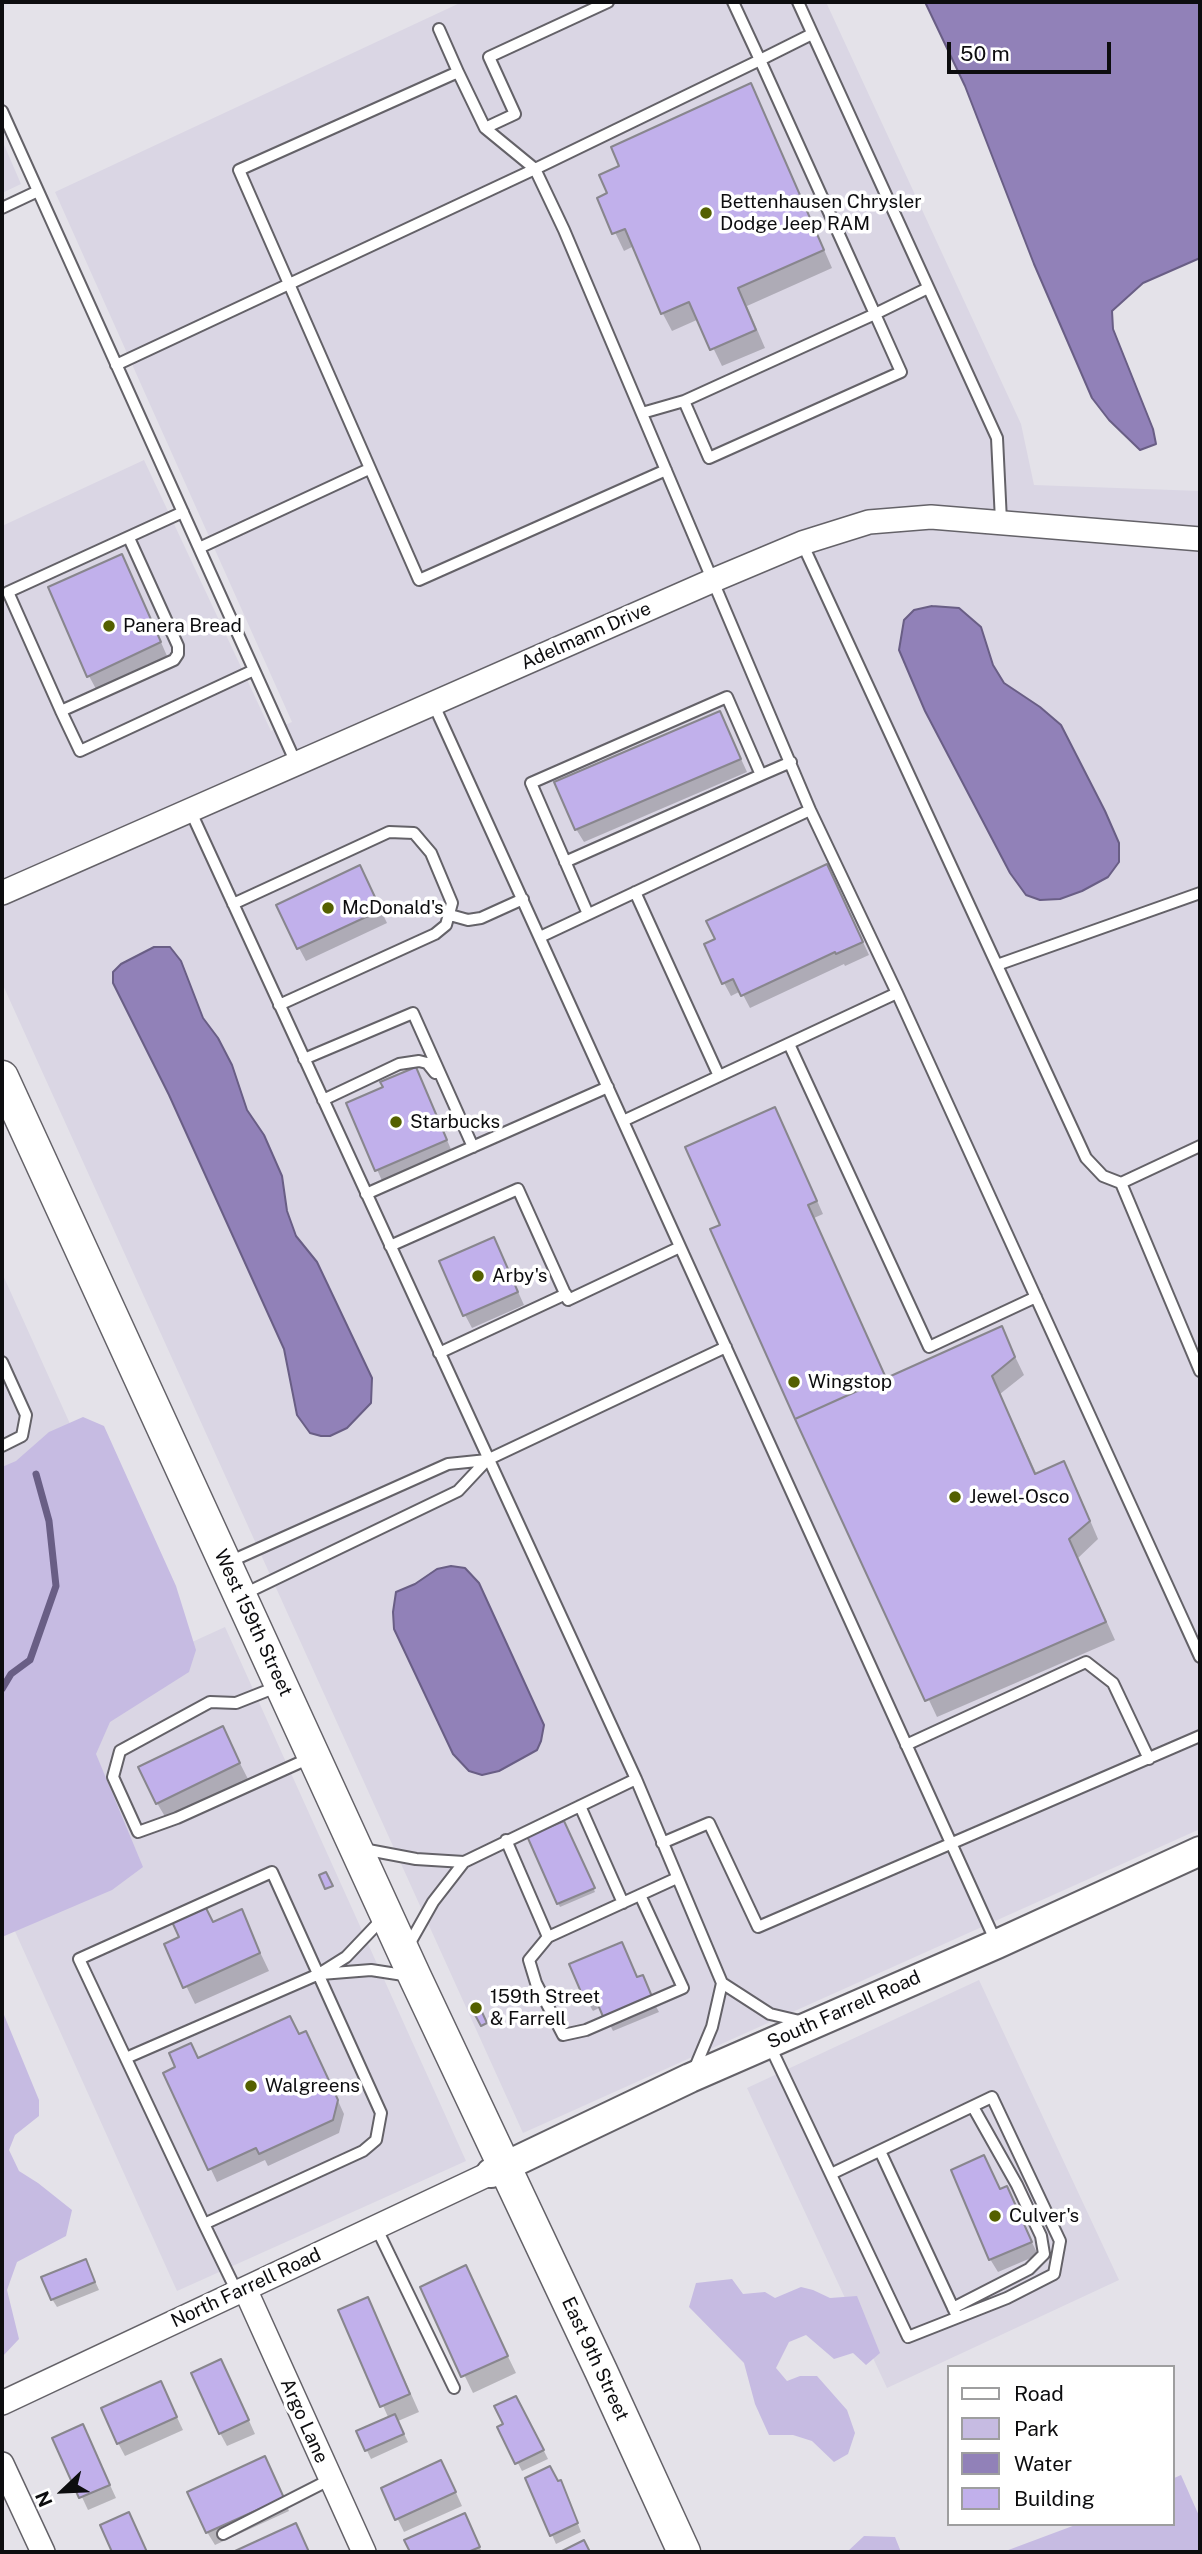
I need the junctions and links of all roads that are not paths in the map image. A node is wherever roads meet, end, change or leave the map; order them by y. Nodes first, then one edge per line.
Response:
1 (608, 2) edge
2 (733, 2) edge
3 (797, 2) edge
4 (439, 29) dead end
5 (813, 34) junction
6 (760, 60) junction
7 (458, 72) junction
8 (2, 111) edge
9 (485, 128) junction
10 (14, 138) junction
11 (2, 144) edge
12 (535, 169) junction
13 (38, 191) junction
14 (2, 208) edge
15 (289, 285) junction
16 (928, 288) junction
17 (875, 314) junction
18 (117, 365) junction
19 (684, 401) junction
20 (642, 413) junction
21 (369, 469) junction
22 (667, 470) junction
23 (183, 512) junction
24 (1001, 521) junction
25 (129, 538) junction
26 (1200, 539) edge
27 (802, 543) junction
28 (199, 548) junction
29 (714, 580) junction
30 (254, 670) junction
31 (433, 703) junction
32 (61, 711) junction
33 (791, 762) junction
34 (296, 763) junction
35 (761, 775) junction
36 (190, 809) junction
37 (810, 810) junction
38 (565, 862) junction
39 (635, 892) junction
40 (2, 893) edge
41 (1200, 893) edge
42 (523, 900) junction
43 (233, 904) junction
44 (588, 914) junction
45 (450, 915) junction
46 (540, 937) junction
47 (997, 965) junction
48 (897, 993) junction
49 (279, 1005) junction
50 (789, 1044) junction
51 (304, 1059) junction
52 (719, 1076) junction
53 (2, 1077) edge
54 (445, 1086) junction
55 (608, 1087) junction
56 (323, 1100) junction
57 (623, 1121) junction
58 (1200, 1146) edge
59 (473, 1147) junction
60 (1121, 1183) junction
61 (366, 1195) junction
62 (390, 1246) junction
63 (680, 1247) junction
64 (566, 1294) junction
65 (1036, 1297) junction
66 (726, 1347) junction
67 (439, 1353) junction
68 (2, 1362) edge
69 (1200, 1371) edge
70 (2, 1446) edge
71 (487, 1460) junction
72 (226, 1563) junction
73 (241, 1595) junction
74 (1200, 1657) edge
75 (281, 1685) junction
76 (1200, 1737) edge
77 (906, 1745) junction
78 (314, 1756) junction
79 (1149, 1759) junction
80 (636, 1779) junction
81 (580, 1806) junction
82 (506, 1840) junction
83 (662, 1843) junction
84 (952, 1845) junction
85 (356, 1847) junction
86 (1200, 1851) edge
87 (464, 1862) junction
88 (677, 1878) junction
89 (640, 1895) junction
90 (623, 1903) junction
91 (387, 1914) junction
92 (548, 1937) junction
93 (997, 1944) junction
94 (410, 1965) junction
95 (319, 1974) junction
96 (722, 1983) junction
97 (810, 2024) junction
98 (769, 2044) junction
99 (126, 2058) junction
100 (690, 2078) junction
101 (973, 2107) junction
102 (880, 2151) junction
103 (498, 2170) junction
104 (831, 2174) junction
105 (204, 2224) junction
106 (376, 2227) junction
107 (241, 2291) junction
108 (955, 2313) junction
109 (454, 2388) dead end
110 (2, 2403) edge
111 (2, 2463) edge
112 (331, 2479) junction
113 (223, 2534) dead end
114 (43, 2552) edge
115 (364, 2552) edge
116 (684, 2552) edge

1 - 9 lane
2 - 6 lane
3 - 5 lane
4 - 7 lane
5 - 6 lane
5 - 16 lane
6 - 12 lane
6 - 17 lane
7 - 9 lane
7 - 15 lane
8 - 10 lane
9 - 12 lane
10 - 11 lane
10 - 13 lane
12 - 15 lane
12 - 20 lane
13 - 14 lane
13 - 18 lane
15 - 18 lane
15 - 21 lane
16 - 17 lane
16 - 24 lane
17 - 19 lane
17 - 19 lane
18 - 23 lane
19 - 20 lane
20 - 22 lane
21 - 22 lane
21 - 28 lane
22 - 29 lane
23 - 25 lane
23 - 28 lane
24 - 26 street, Adelmann Drive
24 - 27 street, Adelmann Drive
25 - 32 lane
25 - 32 lane
27 - 29 street, Adelmann Drive
27 - 47 lane
28 - 30 lane
29 - 31 street, Adelmann Drive
29 - 33 lane
30 - 32 lane
30 - 34 lane
31 - 34 street, Adelmann Drive
31 - 42 lane
33 - 35 lane
33 - 37 lane
34 - 36 street, Adelmann Drive
35 - 38 lane
35 - 38 lane
36 - 40 street, Adelmann Drive
36 - 43 lane
37 - 39 lane
37 - 48 lane
38 - 44 lane
39 - 44 lane
39 - 52 lane
41 - 47 lane
42 - 45 lane
42 - 46 lane
43 - 45 lane
43 - 49 lane
44 - 46 lane
45 - 49 lane
46 - 55 lane
47 - 60 lane
48 - 50 lane
48 - 65 lane
49 - 51 lane
50 - 52 lane
50 - 65 lane
51 - 54 lane
51 - 56 lane
52 - 57 lane
53 - 72 main road, West 159th Street
54 - 56 lane
54 - 59 lane
55 - 57 lane
55 - 59 lane
56 - 61 lane
57 - 63 lane
58 - 60 lane
59 - 61 lane
60 - 69 lane
61 - 62 lane
62 - 64 lane
62 - 67 lane
63 - 64 lane
63 - 66 lane
64 - 67 lane
65 - 74 lane
66 - 71 lane
66 - 77 lane
67 - 71 lane
68 - 70 lane
71 - 72 lane
71 - 73 lane
71 - 80 lane
72 - 73 main road, West 159th Street
73 - 75 main road, West 159th Street
75 - 78 main road, West 159th Street
75 - 78 lane
76 - 79 lane
77 - 79 lane
77 - 84 lane
78 - 85 main road, West 159th Street
79 - 84 lane
80 - 81 lane
80 - 83 lane
81 - 82 lane
81 - 90 lane
82 - 87 lane
82 - 92 lane
83 - 84 lane
83 - 88 lane
84 - 93 lane
85 - 87 lane
85 - 91 main road, West 159th Street
86 - 93 street, South Farrell Road
87 - 94 lane
88 - 89 lane
88 - 96 lane
89 - 90 lane
89 - 92 lane
90 - 92 lane
91 - 94 main road, West 159th Street
91 - 95 lane
93 - 97 street, South Farrell Road
94 - 95 lane
94 - 103 main road, West 159th Street
95 - 99 lane
95 - 99 lane
95 - 105 lane
96 - 97 lane
96 - 100 lane
97 - 98 street, South Farrell Road
98 - 100 street, South Farrell Road
98 - 104 lane
99 - 105 lane
100 - 103 street, South Farrell Road
101 - 102 lane
101 - 108 lane
101 - 108 lane
102 - 104 lane
102 - 108 lane
103 - 106 street, North Farrell Road
103 - 116 main road, East 9th Street
104 - 108 lane
105 - 107 lane
106 - 107 street, North Farrell Road
106 - 109 lane
107 - 110 street, North Farrell Road
107 - 112 street, Argo Lane
111 - 114 street
112 - 113 lane
112 - 115 street, Argo Lane

